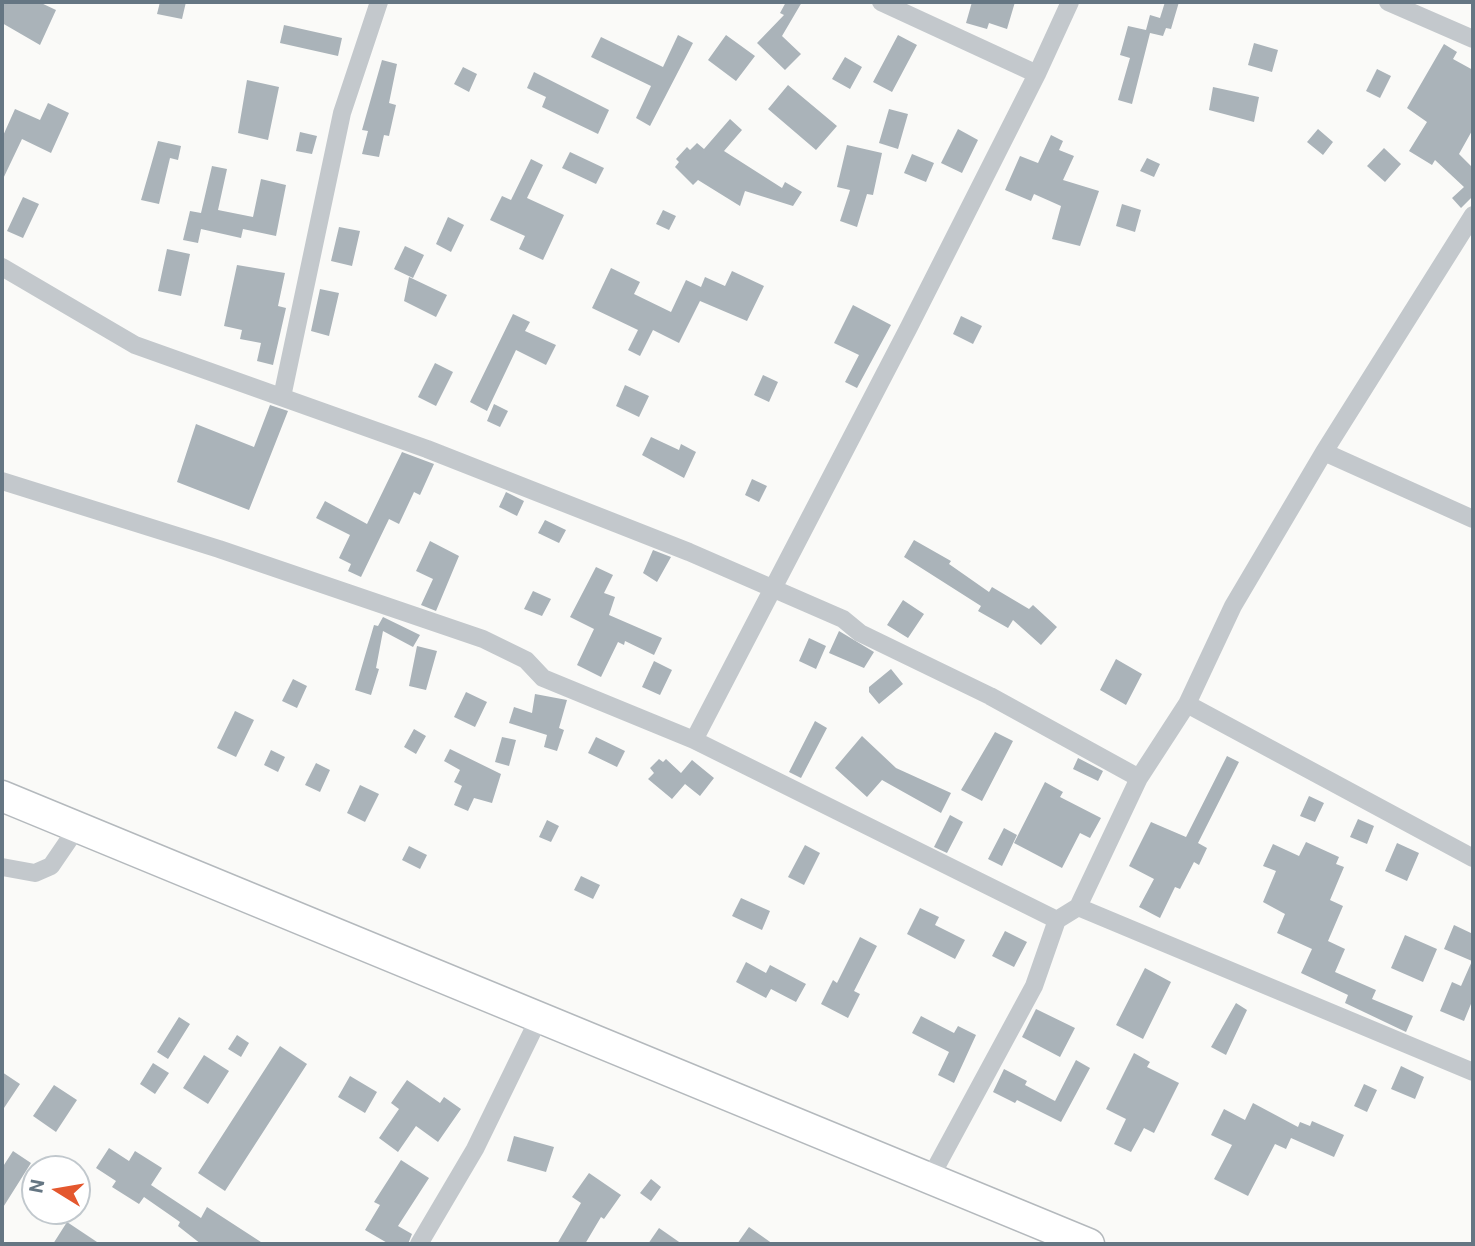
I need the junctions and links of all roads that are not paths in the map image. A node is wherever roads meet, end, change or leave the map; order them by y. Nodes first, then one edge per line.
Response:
1 (379, 2) edge
2 (881, 2) edge
3 (1070, 2) edge
4 (1388, 2) edge
5 (1473, 38) edge
6 (1037, 74) junction
7 (1473, 215) edge
8 (2, 267) edge
9 (282, 397) junction
10 (1324, 452) junction
11 (2, 481) edge
12 (1473, 520) edge
13 (771, 589) junction
14 (1187, 704) junction
15 (694, 740) junction
16 (1139, 778) junction
17 (2, 796) edge
18 (78, 828) junction
19 (1473, 858) edge
20 (2, 867) edge
21 (1078, 907) junction
22 (1057, 920) junction
23 (539, 1018) junction
24 (1473, 1072) edge
25 (929, 1180) junction
26 (419, 1244) edge
27 (1089, 1244) edge

1 - 9 street
2 - 6 street
3 - 6 street
4 - 5 street
6 - 13 street
7 - 10 street
8 - 9 street
9 - 13 street
10 - 12 street
10 - 14 street
11 - 15 street
13 - 15 street
13 - 16 street
14 - 16 street
14 - 19 street
15 - 22 street
16 - 21 street
17 - 18 highway
18 - 20 street
18 - 23 highway
21 - 22 street
21 - 24 street
22 - 25 street
23 - 25 highway
23 - 26 street
25 - 27 highway

